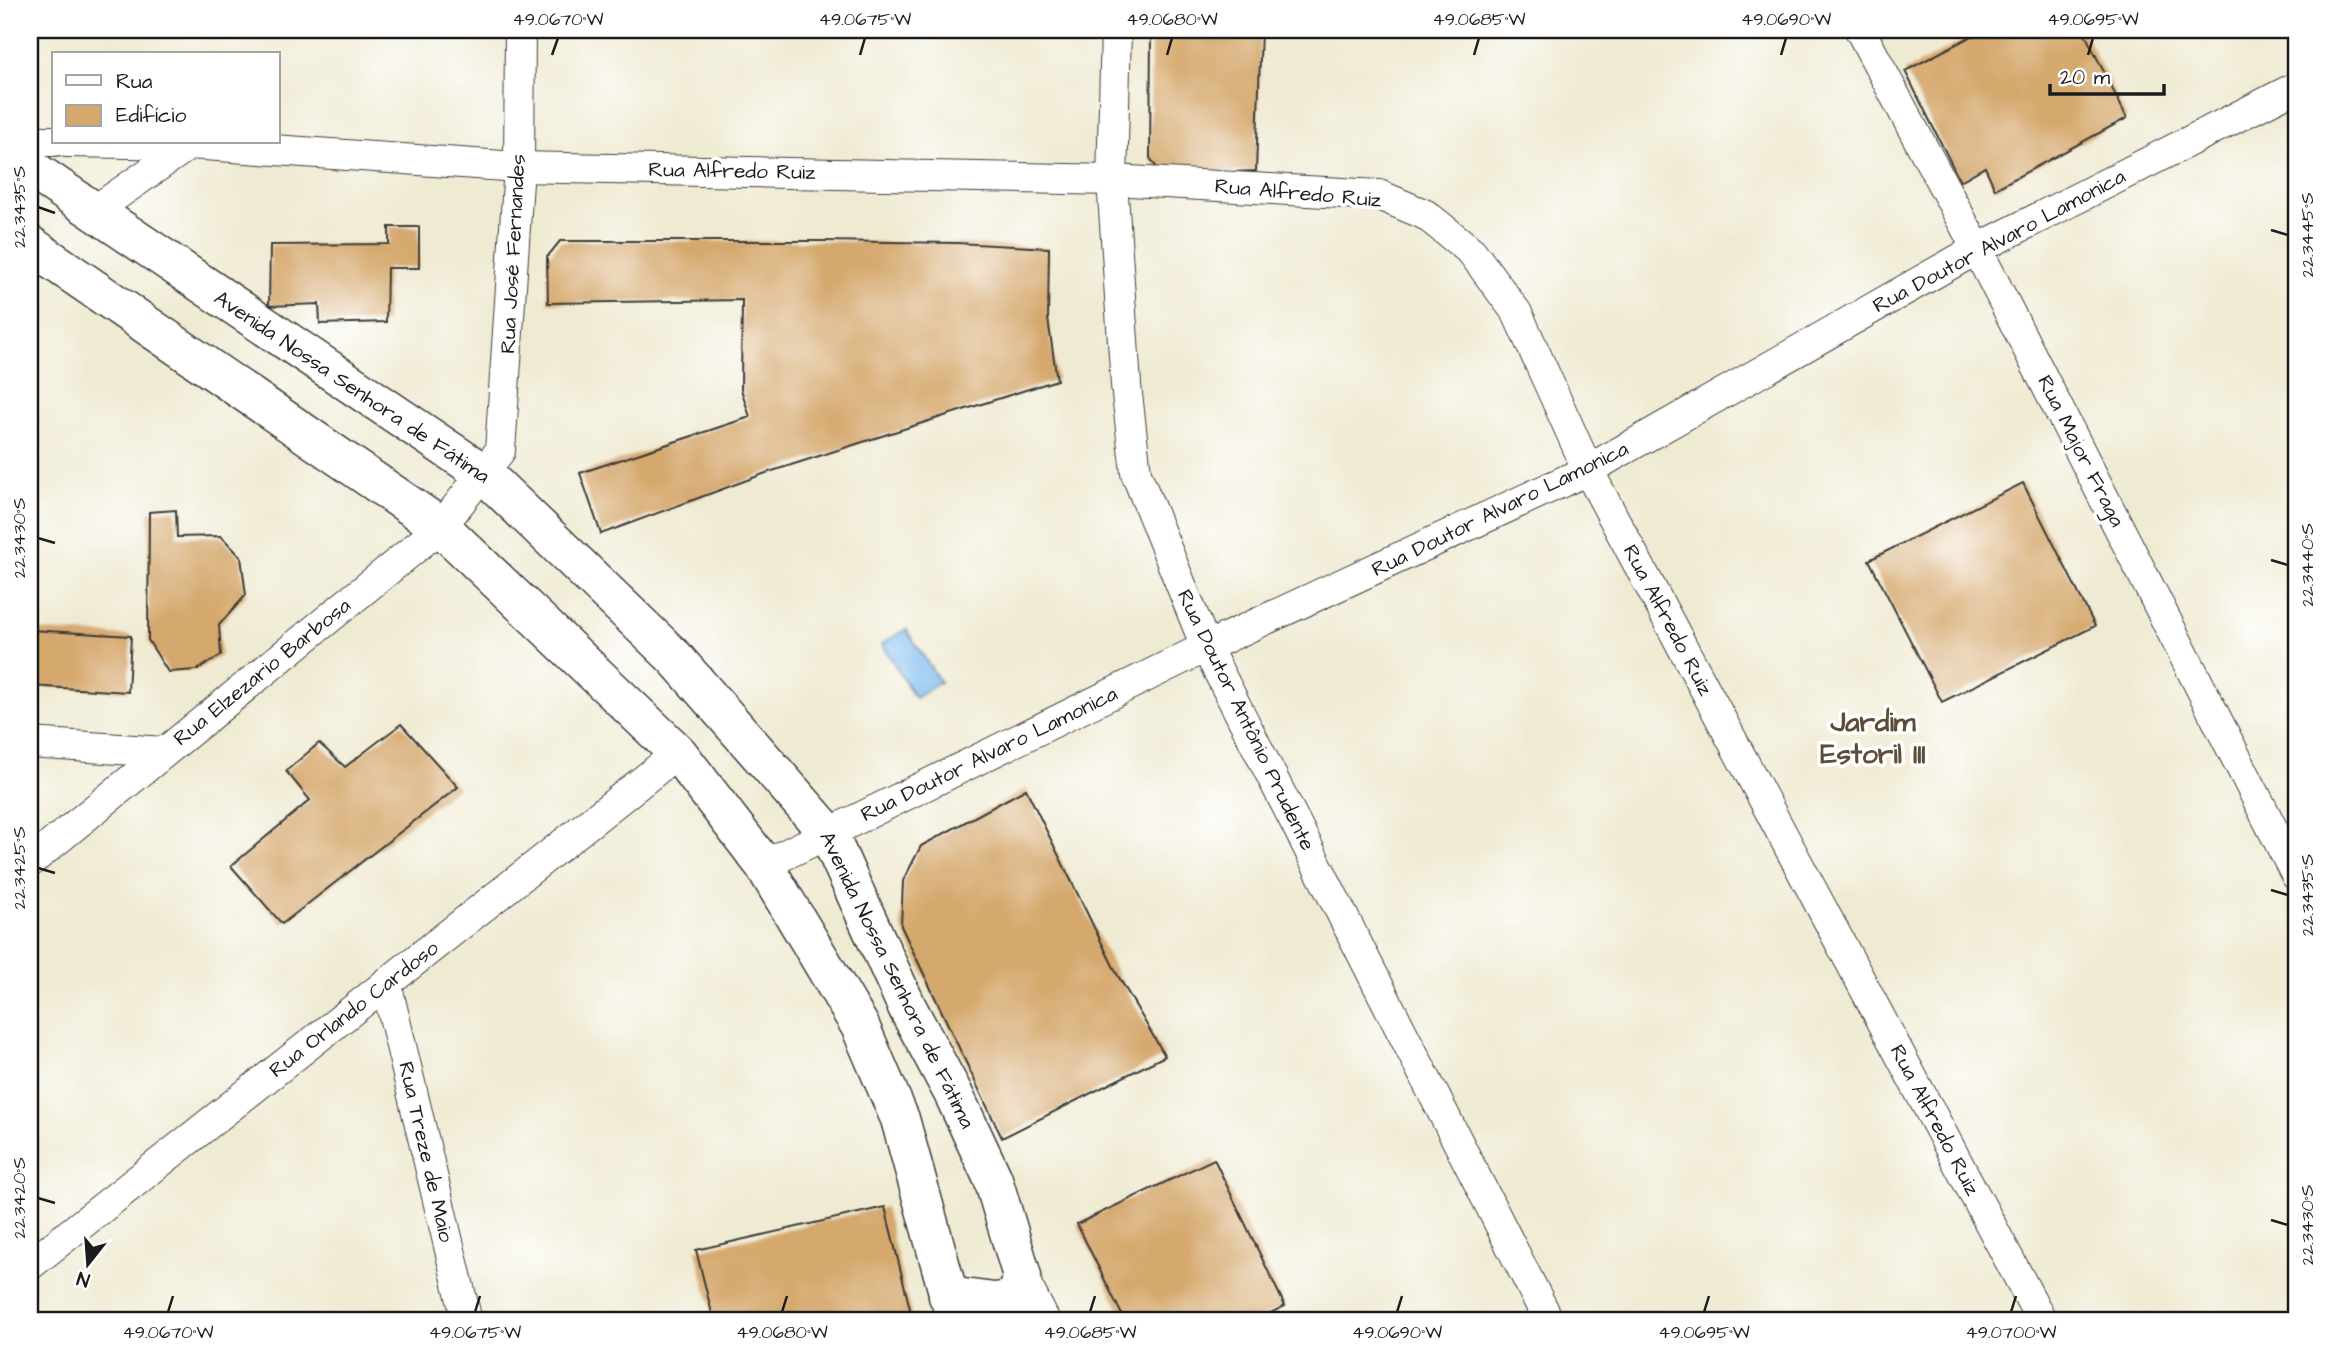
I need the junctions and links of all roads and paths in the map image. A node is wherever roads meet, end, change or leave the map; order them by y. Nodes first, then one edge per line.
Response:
1 (520, 30) edge
2 (1116, 30) edge
3 (1860, 30) edge
4 (2296, 87) edge
5 (30, 141) edge
6 (52, 142) edge
7 (190, 144) joint
8 (519, 167) junction
9 (30, 169) edge
10 (1112, 180) junction
11 (94, 211) junction
12 (30, 245) edge
13 (1978, 249) junction
14 (1588, 470) junction
15 (483, 473) junction
16 (441, 527) junction
17 (1206, 647) junction
18 (30, 743) edge
19 (164, 752) junction
20 (678, 753) junction
21 (828, 833) junction
22 (30, 862) edge
23 (764, 865) junction
24 (2296, 875) edge
25 (386, 983) junction
26 (30, 1265) edge
27 (1024, 1304) edge
28 (952, 1309) edge
29 (467, 1321) edge
30 (1549, 1321) edge
31 (2042, 1321) edge

1 - 8 street, Rua José Fernandes
2 - 10 street, Rua Doutor Antônio Prudente
3 - 13 street, Rua Major Fraga
4 - 13 street, Rua Doutor Alvaro Lamonica
5 - 6 street
7 - 8 street, Rua Alfredo Ruiz
7 - 11 street
8 - 10 street, Rua Alfredo Ruiz
8 - 15 street, Rua José Fernandes
9 - 11 street, Avenida Nossa Senhora de Fátima
10 - 14 street, Rua Alfredo Ruiz
10 - 17 street, Rua Doutor Antônio Prudente
11 - 15 street, Avenida Nossa Senhora de Fátima
12 - 16 street
13 - 14 street, Rua Doutor Alvaro Lamonica
13 - 24 street, Rua Major Fraga
14 - 17 street, Rua Doutor Alvaro Lamonica
14 - 31 street, Rua Alfredo Ruiz
15 - 16 street, Rua Elzezario Barbosa
15 - 21 street, Avenida Nossa Senhora de Fátima
16 - 19 street, Rua Elzezario Barbosa
16 - 20 street
17 - 21 street, Rua Doutor Alvaro Lamonica
17 - 30 street, Rua Doutor Antônio Prudente
18 - 19 street
19 - 22 street, Rua Elzezario Barbosa
20 - 23 street
20 - 25 street, Rua Orlando Cardoso
21 - 23 street, Rua Doutor Alvaro Lamonica
21 - 27 street, Avenida Nossa Senhora de Fátima
23 - 28 street
25 - 26 street, Rua Orlando Cardoso
25 - 29 street, Rua Treze de Maio
27 - 28 street

